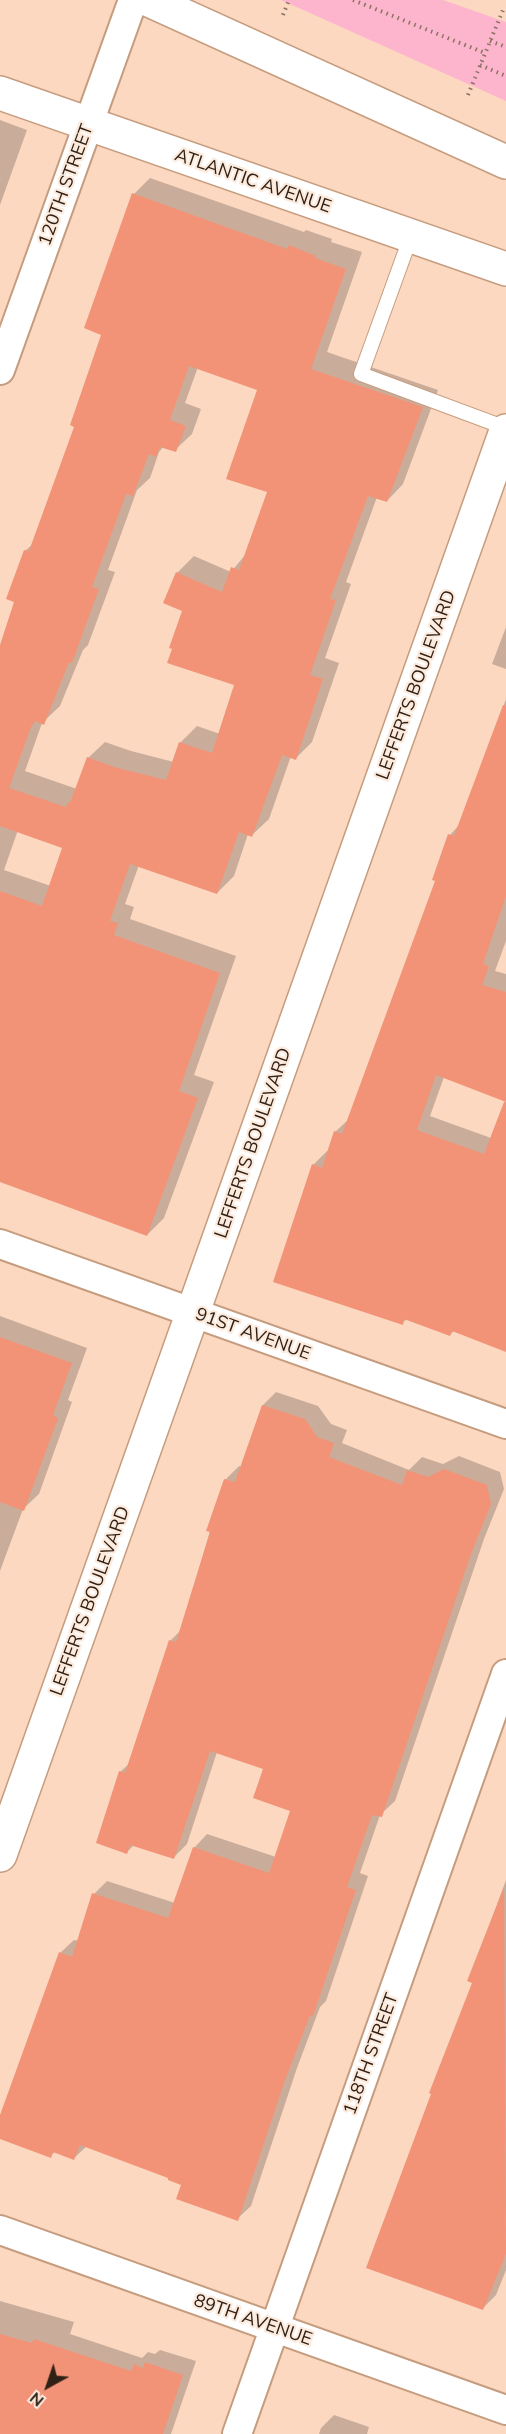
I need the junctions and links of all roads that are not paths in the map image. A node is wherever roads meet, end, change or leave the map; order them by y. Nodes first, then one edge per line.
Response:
1 (133, 0) edge
2 (149, 0) edge
3 (0, 93) edge
4 (87, 124) junction
5 (506, 162) edge
6 (411, 235) junction
7 (506, 269) edge
8 (0, 370) edge
9 (505, 437) edge
10 (0, 1244) edge
11 (193, 1312) junction
12 (506, 1424) edge
13 (506, 1674) edge
14 (0, 1855) edge
15 (0, 2230) edge
16 (275, 2328) junction
17 (506, 2410) edge
18 (237, 2434) edge

1 - 4 street, 120TH STREET
2 - 5 street
3 - 4 street, ATLANTIC AVENUE
4 - 6 street, ATLANTIC AVENUE
4 - 8 street, 120TH STREET
6 - 7 street, ATLANTIC AVENUE
6 - 9 lane
9 - 11 street, LEFFERTS BOULEVARD
10 - 11 street, 91ST AVENUE
11 - 12 street, 91ST AVENUE
11 - 14 street, LEFFERTS BOULEVARD
13 - 16 street, 118TH STREET
15 - 16 street, 89TH AVENUE
16 - 17 street, 89TH AVENUE
16 - 18 street, 118TH STREET

